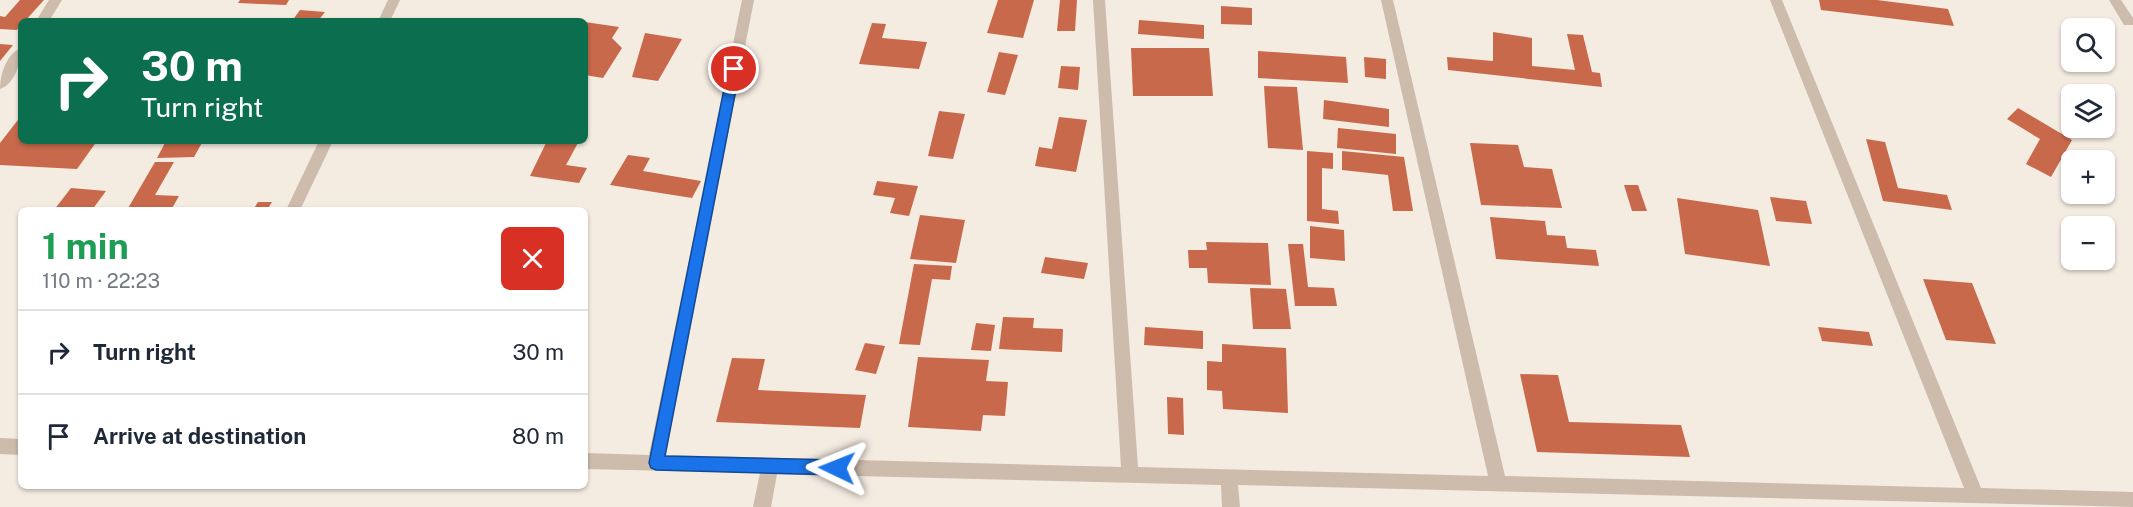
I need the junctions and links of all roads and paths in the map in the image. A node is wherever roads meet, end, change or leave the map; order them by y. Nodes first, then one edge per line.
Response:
1 (56, 0) edge
2 (394, 0) edge
3 (748, 0) edge
4 (1099, 0) edge
5 (1387, 0) edge
6 (1776, 0) edge
7 (2115, 0) edge
8 (44, 18) edge
9 (385, 18) edge
10 (2128, 22) dead end
11 (18, 57) edge
12 (0, 84) edge
13 (325, 144) edge
14 (294, 207) edge
15 (0, 447) edge
16 (18, 447) edge
17 (588, 461) edge
18 (656, 463) junction
19 (770, 466) junction
20 (1130, 475) junction
21 (1229, 477) junction
22 (1498, 484) junction
23 (1976, 496) junction
24 (2133, 500) edge
25 (762, 507) edge
26 (1231, 507) edge

1 - 8 street
2 - 9 street
3 - 18 street
4 - 20 street
5 - 22 street
6 - 23 street
7 - 10 street
11 - 12 street
13 - 14 street
15 - 16 street
17 - 18 street
18 - 19 street
19 - 20 street
19 - 25 street
20 - 21 street
21 - 22 street
21 - 26 street
22 - 23 street
23 - 24 street

